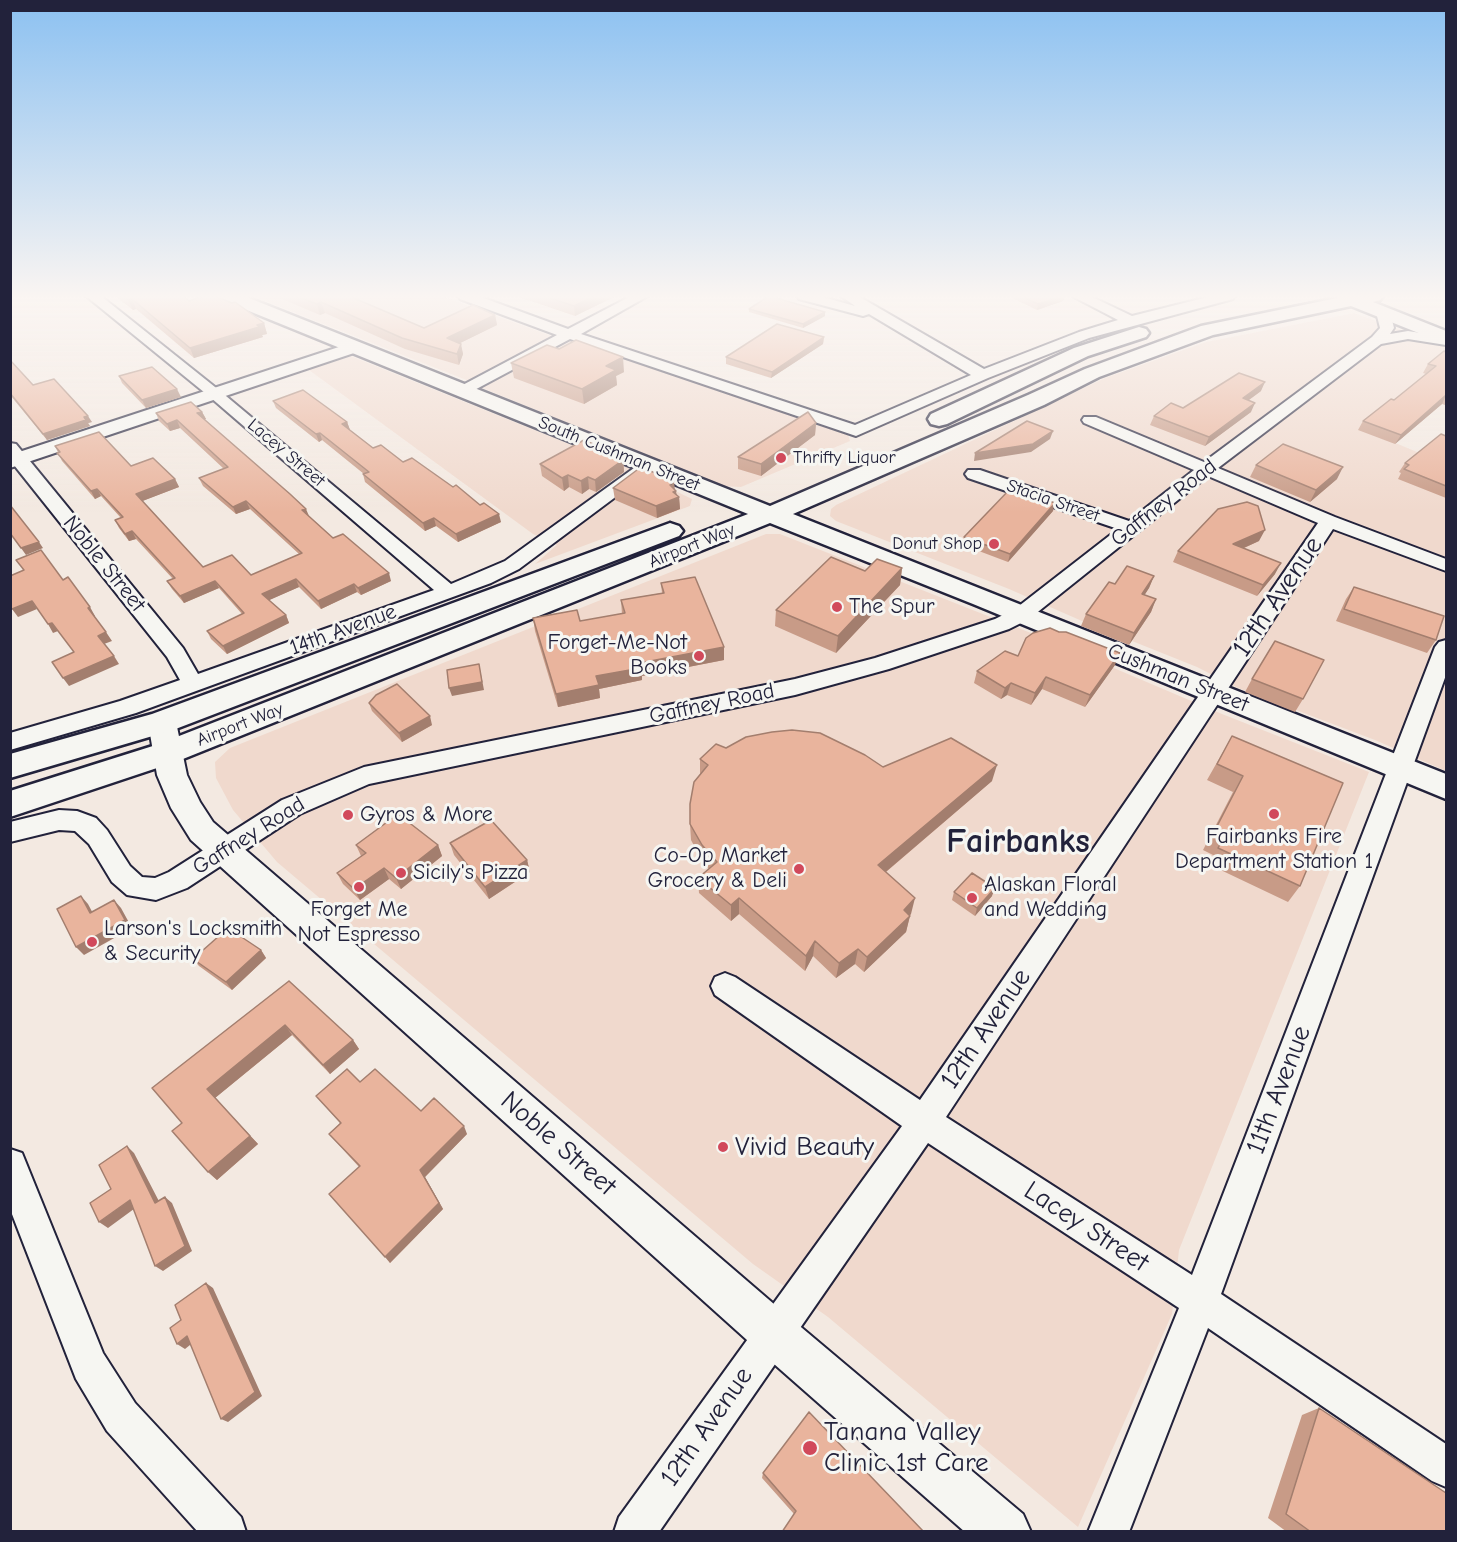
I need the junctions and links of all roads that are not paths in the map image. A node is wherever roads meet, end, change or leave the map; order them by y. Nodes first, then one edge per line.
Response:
1 (183, 368) edge
2 (292, 368) edge
3 (405, 368) edge
4 (505, 368) edge
5 (669, 368) edge
6 (971, 368) edge
7 (1001, 368) edge
8 (1045, 368) edge
9 (1105, 368) edge
10 (1340, 368) edge
11 (983, 375) junction
12 (462, 391) junction
13 (216, 394) junction
14 (1090, 420) dead end
15 (905, 435) dead end
16 (14, 457) edge
17 (649, 465) junction
18 (1206, 469) junction
19 (974, 474) dead end
20 (760, 504) junction
21 (1329, 521) junction
22 (1133, 528) junction
23 (1446, 565) edge
24 (448, 592) junction
25 (1023, 614) junction
26 (1446, 647) edge
27 (193, 682) junction
28 (1212, 692) junction
29 (164, 737) junction
30 (10, 742) edge
31 (10, 766) edge
32 (1399, 769) junction
33 (1446, 787) edge
34 (10, 804) edge
35 (10, 832) edge
36 (225, 850) junction
37 (725, 987) dead end
38 (924, 1122) junction
39 (10, 1166) edge
40 (1200, 1301) junction
41 (773, 1333) junction
42 (1446, 1467) edge
43 (226, 1532) edge
44 (634, 1532) edge
45 (1005, 1532) edge
46 (1108, 1532) edge

1 - 13 street, Lacey Street
2 - 13 street
3 - 12 main road, South Cushman Street
4 - 12 street
5 - 11 street
6 - 11 street
7 - 11 street
8 - 15 main road
9 - 20 main road, Airport Way
10 - 18 street, Gaffney Road
12 - 17 main road, South Cushman Street
13 - 16 street
13 - 24 street, Lacey Street
14 - 18 street
16 - 27 street, Noble Street
17 - 20 main road, South Cushman Street
17 - 24 street, 14th Avenue
18 - 21 street
18 - 22 street, Gaffney Road
19 - 22 street, Stacia Street
20 - 25 main road, Cushman Street
20 - 29 main road, Airport Way
21 - 23 street
21 - 28 street, 12th Avenue
22 - 25 street, Gaffney Road
24 - 27 street, 14th Avenue
25 - 28 main road, Cushman Street
25 - 36 street, Gaffney Road
26 - 32 street, 11th Avenue
27 - 30 street, 14th Avenue
28 - 32 main road, Cushman Street
28 - 38 street, 12th Avenue
29 - 31 main road, Airport Way
29 - 34 main road, Airport Way
29 - 36 street, Noble Street
32 - 33 main road, Cushman Street
32 - 40 street, 11th Avenue
35 - 36 street, Gaffney Road
36 - 41 street, Noble Street
37 - 38 street, Lacey Street
38 - 40 street, Lacey Street
38 - 41 street, 12th Avenue
39 - 43 street
40 - 42 street, Lacey Street
40 - 46 street, 11th Avenue
41 - 44 street, 12th Avenue
41 - 45 street, Noble Street

